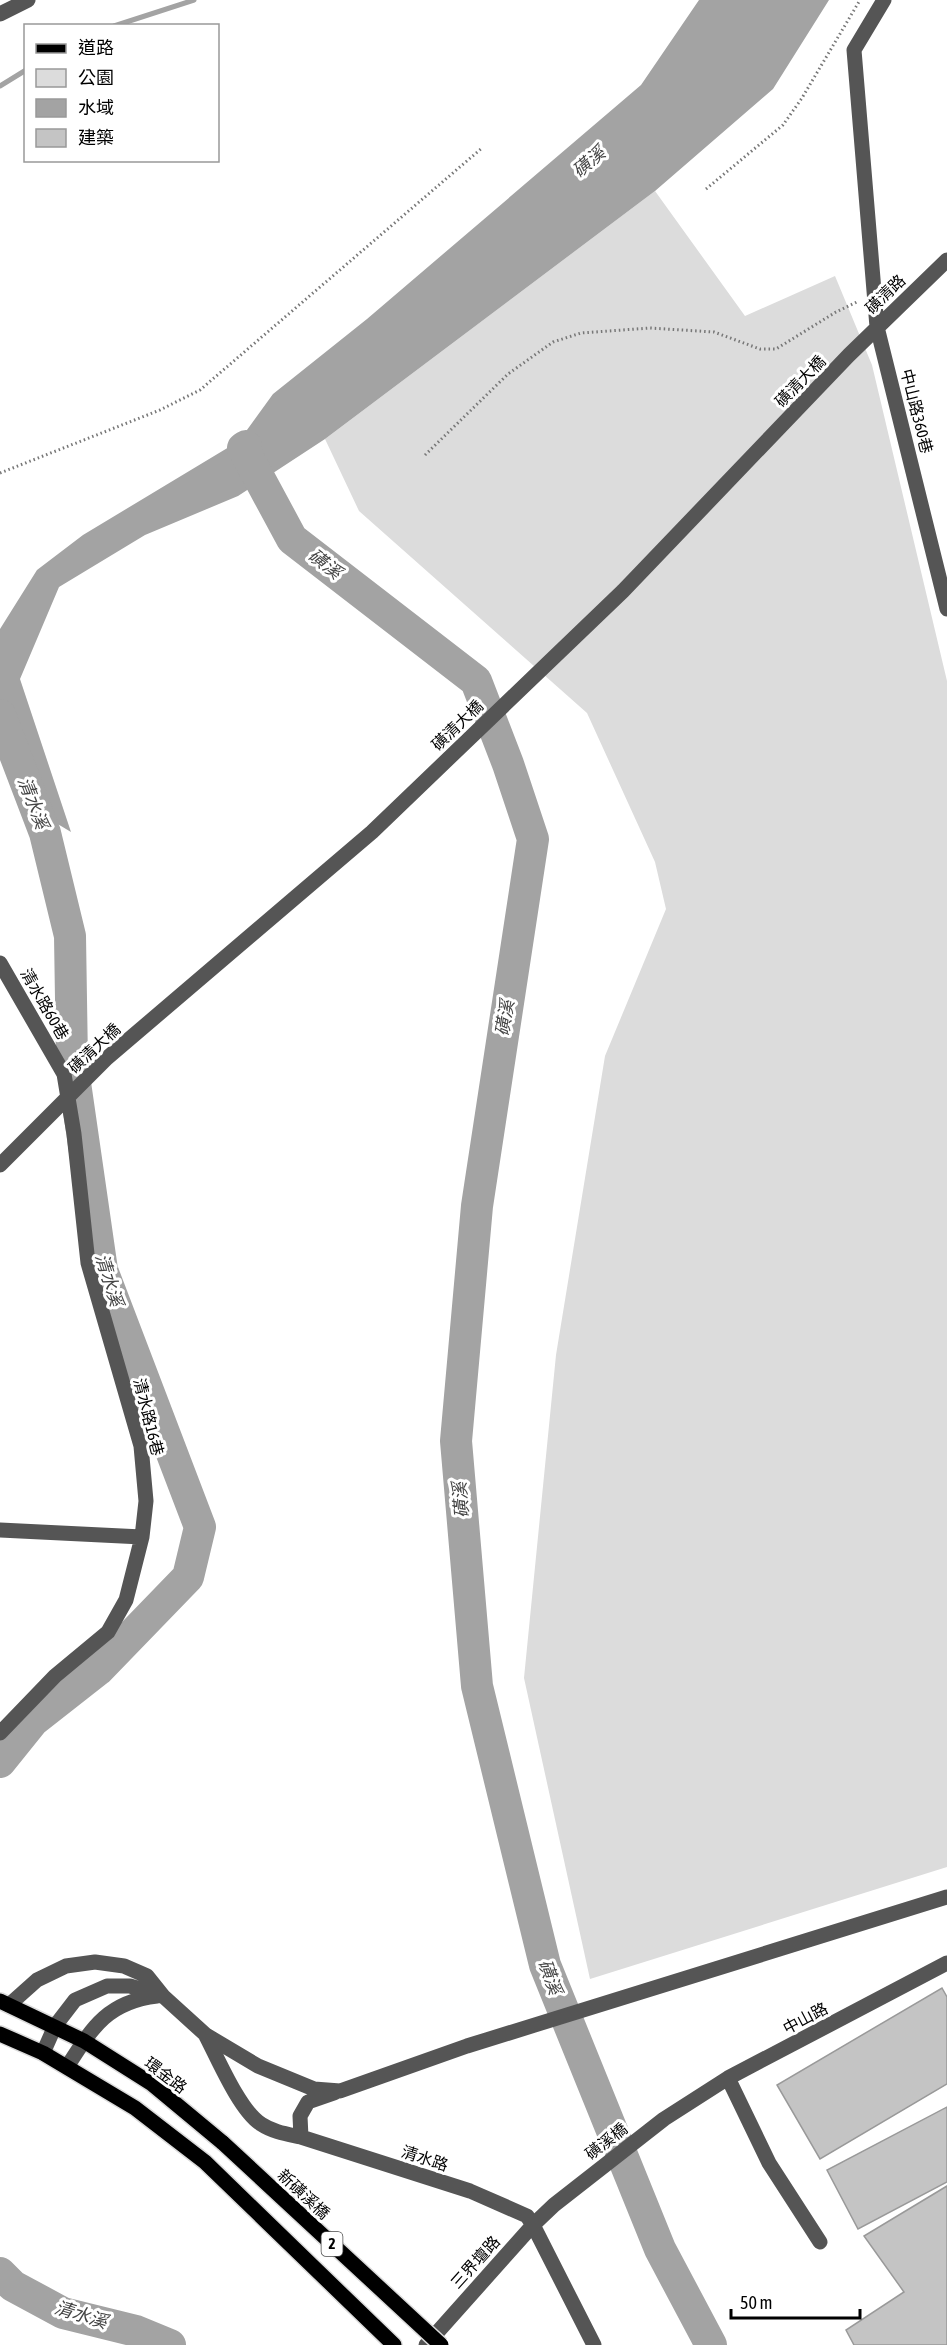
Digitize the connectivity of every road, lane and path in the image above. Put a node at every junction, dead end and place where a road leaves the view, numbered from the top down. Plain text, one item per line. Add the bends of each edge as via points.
1 (28, 0) edge
2 (860, 0) edge
3 (884, 0) edge
4 (0, 14) edge
5 (482, 148) dead end
6 (706, 189) dead end
7 (947, 260) edge
8 (874, 294) junction
9 (877, 327) junction
10 (849, 356) joint
11 (425, 455) dead end
12 (0, 473) edge
13 (947, 609) edge
14 (0, 963) edge
15 (69, 1098) junction
16 (0, 1164) edge
17 (0, 1530) edge
18 (142, 1537) junction
19 (0, 1733) edge
20 (947, 1898) edge
21 (947, 1963) edge
22 (163, 1996) junction
23 (4, 2003) edge
24 (55, 2026) junction
25 (0, 2034) edge
26 (206, 2035) junction
27 (84, 2040) junction
28 (43, 2053) junction
29 (67, 2067) junction
30 (728, 2078) junction
31 (340, 2091) junction
32 (682, 2107) joint
33 (301, 2137) junction
34 (223, 2143) joint
35 (554, 2205) joint
36 (533, 2224) junction
37 (819, 2242) dead end
38 (394, 2345) edge
39 (426, 2345) edge
40 (441, 2345) edge
41 (594, 2345) edge

1 - 4 street
2 - 6 path via 783,125
3 - 8 street, 中山路360巷 via 855,50
5 - 12 path via 200,390 160,410
7 - 9 street, 磺清路
8 - 9 street, 中山路360巷
8 - 11 path via 776,349 760,350 714,332 650,328 581,333 553,342 508,374
9 - 10 street, 磺清路
9 - 13 street, 中山路360巷
10 - 15 street, 磺清大橋 via 623,591 390,815 107,1058
14 - 15 street, 清水路60巷 via 63,1074
15 - 16 street
15 - 18 street, 清水路16巷 via 88,1263 141,1446 146,1502
17 - 18 street
18 - 19 street, 清水路16巷 via 126,1600 108,1632 55,1676
20 - 31 street, 清水路 via 467,2046
21 - 30 street, 中山路
22 - 23 street, 清水路 via 147,1976 124,1966 95,1962 66,1966 50,1973
22 - 24 street via 130,1986 107,1986 75,2000
22 - 26 street, 清水路
22 - 27 street via 137,1999 112,2010
23 - 24 main road, 清水路 / 2
24 - 27 main road, 清水路 / 2
24 - 28 street
25 - 28 main road, 2
26 - 31 street, 清水路 via 298,2084
26 - 33 street, 清水路 via 235,2093 257,2122 271,2130
27 - 29 street
27 - 34 main road, 環金路 / 2 via 152,2084
28 - 29 main road, 2
29 - 38 main road, 2 via 135,2108 205,2162
30 - 32 street, 中山路
30 - 37 street via 769,2163
31 - 33 street, 清水路 via 308,2102 300,2116
32 - 35 street, 磺溪橋
33 - 36 street, 清水路 via 470,2191 527,2216
34 - 40 main road, 新磺溪橋 / 2, bridge
35 - 36 street, 三界壇路
36 - 39 street, 三界壇路
36 - 41 street

